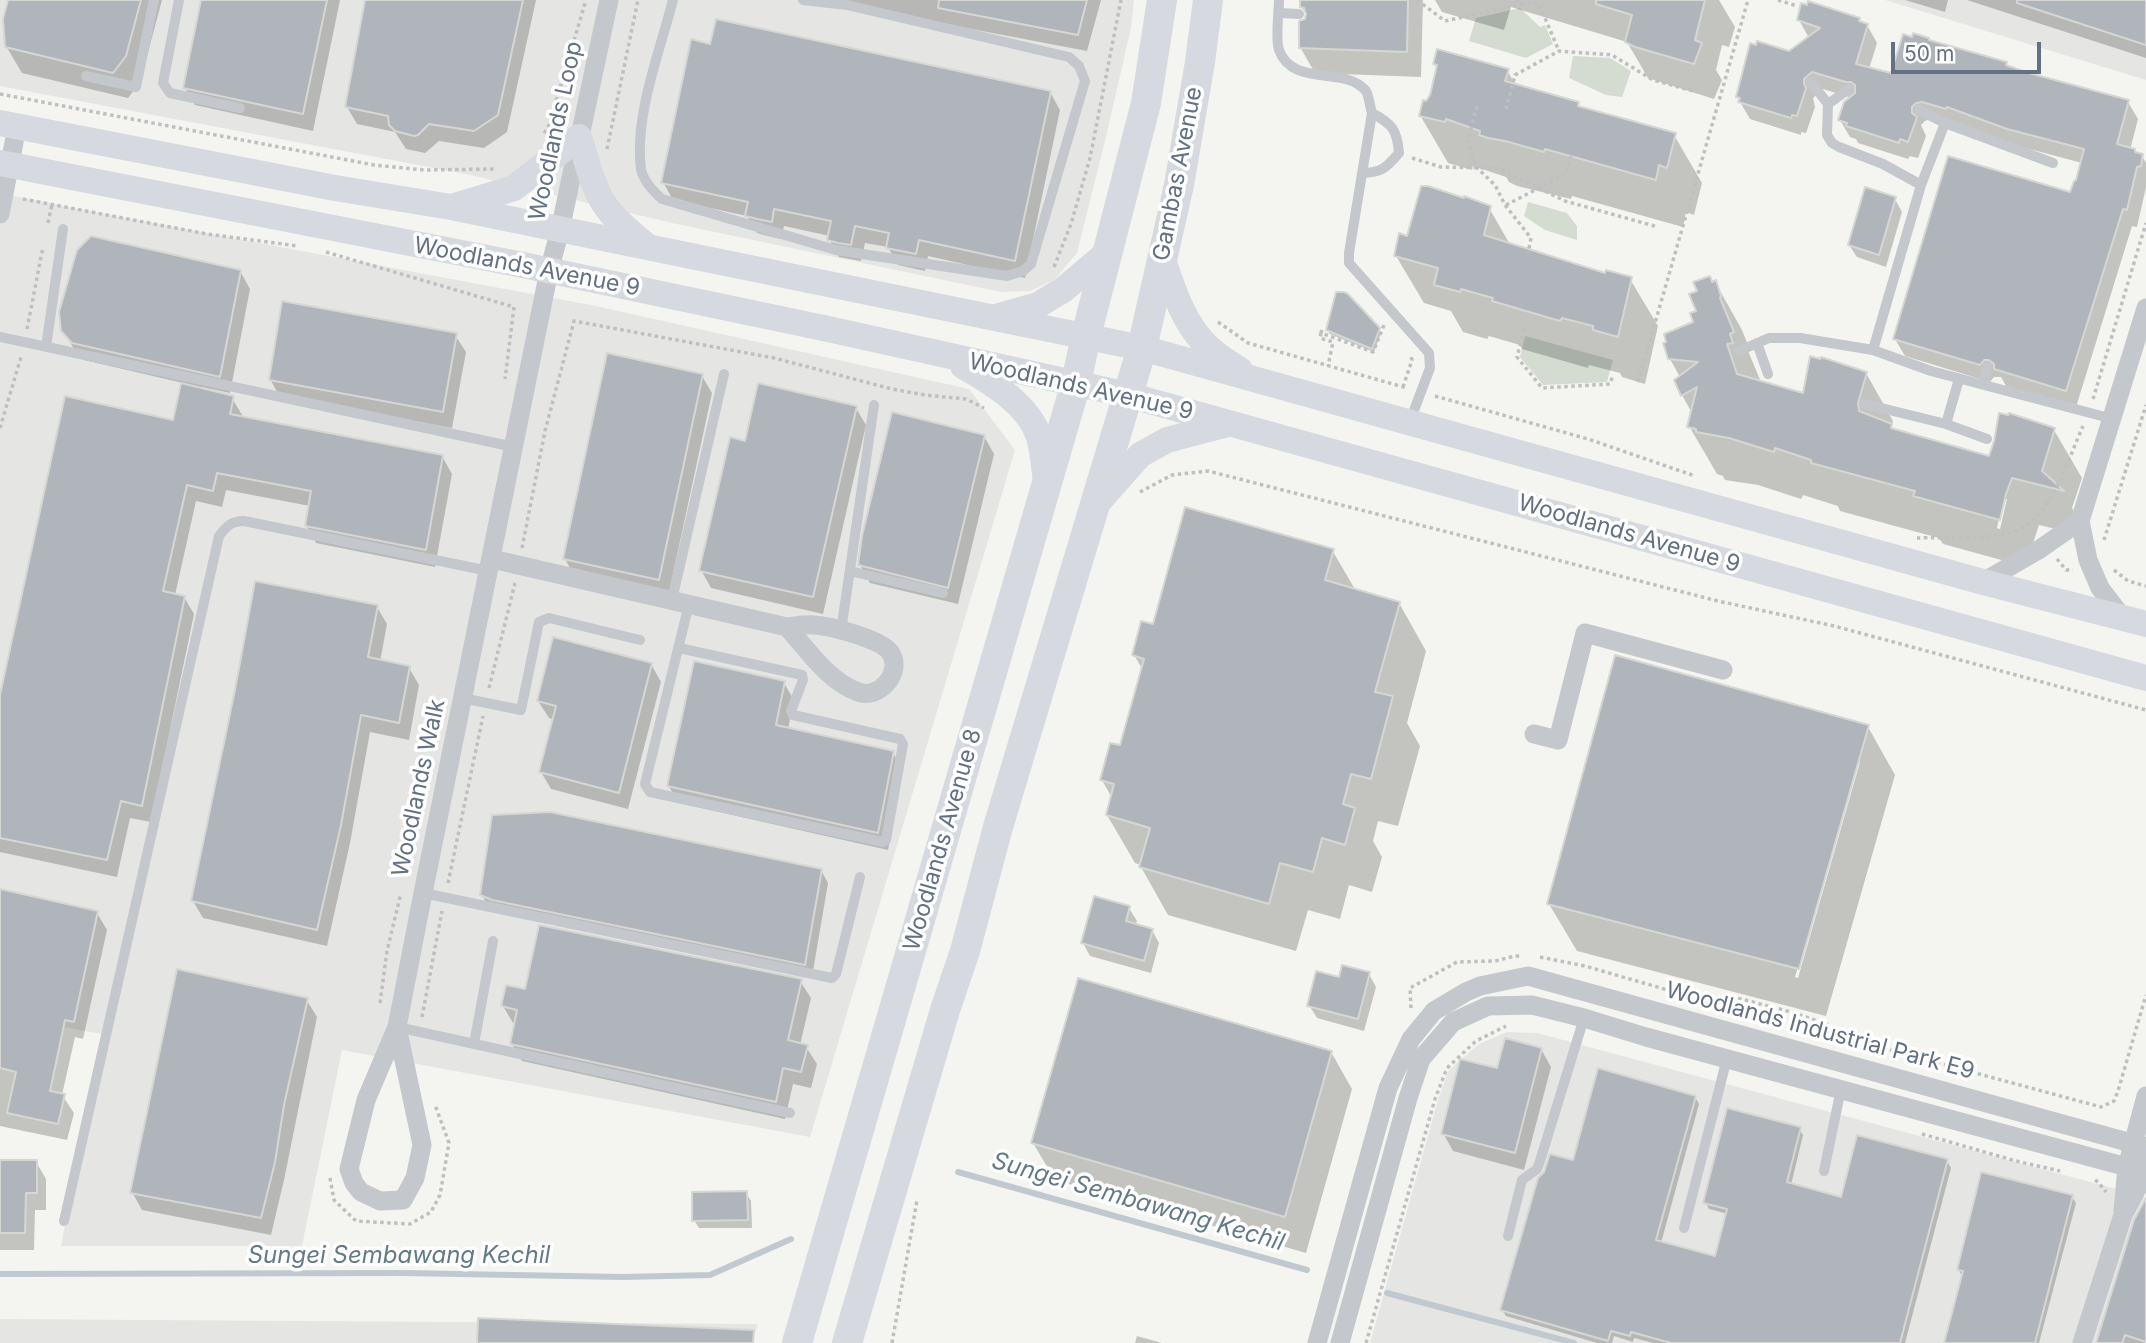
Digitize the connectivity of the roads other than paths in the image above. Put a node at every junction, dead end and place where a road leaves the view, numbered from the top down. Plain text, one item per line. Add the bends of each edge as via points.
1 (155, 0) edge
2 (179, 0) edge
3 (609, 0) edge
4 (673, 0) edge
5 (803, 0) edge
6 (1162, 0) edge
7 (1208, 0) edge
8 (1279, 0) edge
9 (1279, 13) junction
10 (1299, 14) dead end
11 (86, 76) dead end
12 (1811, 82) dead end
13 (1849, 89) dead end
14 (1828, 104) junction
15 (240, 108) dead end
16 (1919, 110) dead end
17 (1372, 113) junction
18 (1945, 123) junction
19 (9, 125) edge
20 (579, 137) junction
21 (2053, 163) dead end
22 (5, 165) edge
23 (1362, 173) junction
24 (1921, 185) junction
25 (2, 205) edge
26 (451, 208) junction
27 (62, 229) dead end
28 (560, 230) junction
29 (651, 249) junction
30 (1108, 252) junction
31 (1162, 257) junction
32 (549, 271) junction
33 (2146, 308) edge
34 (994, 317) junction
35 (1086, 336) junction
36 (0, 337) edge
37 (1757, 343) junction
38 (46, 347) junction
39 (1142, 348) junction
40 (1873, 350) junction
41 (1739, 351) dead end
42 (945, 355) junction
43 (1987, 367) dead end
44 (724, 374) dead end
45 (1768, 374) dead end
46 (1959, 379) junction
47 (1253, 380) junction
48 (1076, 383) junction
49 (1983, 384) junction
50 (1128, 395) junction
51 (1865, 404) dead end
52 (874, 405) dead end
53 (2113, 419) junction
54 (1230, 423) junction
55 (1410, 423) junction
56 (1946, 424) junction
57 (1987, 439) dead end
58 (514, 447) junction
59 (1046, 482) junction
60 (1095, 506) junction
61 (2080, 522) junction
62 (490, 565) junction
63 (850, 571) junction
64 (1983, 582) junction
65 (943, 593) dead end
66 (680, 602) junction
67 (2134, 621) edge
68 (787, 626) junction
69 (841, 631) junction
70 (640, 640) dead end
71 (679, 648) junction
72 (1723, 670) dead end
73 (2146, 678) edge
74 (462, 698) junction
75 (1534, 734) dead end
76 (860, 877) dead end
77 (422, 892) junction
78 (494, 942) dead end
79 (1584, 1017) junction
80 (397, 1027) junction
81 (474, 1044) junction
82 (1727, 1058) junction
83 (1841, 1089) junction
84 (2146, 1096) edge
85 (790, 1114) dead end
86 (2139, 1145) edge
87 (2141, 1168) edge
88 (1824, 1171) dead end
89 (64, 1221) dead end
90 (1684, 1227) dead end
91 (1508, 1236) dead end
92 (797, 1343) edge
93 (847, 1343) edge
94 (1317, 1343) edge
95 (1340, 1343) edge
96 (2082, 1343) edge

1 - 11 lane via 138,85
2 - 15 lane via 163,83 166,89
3 - 20 street, Woodlands Loop
4 - 5 lane via 642,118 641,171 663,199 836,250 1007,276 1023,271 1031,264 1085,81 1079,66 1069,57 847,5
6 - 30 main road, Gambas Avenue via 1146,103
7 - 31 main road, Gambas Avenue via 1179,185
8 - 9 lane
9 - 10 lane
9 - 17 lane via 1278,48 1286,63 1297,70 1353,82 1367,92
12 - 14 lane
13 - 14 lane
14 - 24 lane via 1827,135 1832,142
16 - 18 lane
17 - 23 lane
17 - 23 lane via 1388,122 1397,135 1399,153 1387,167
18 - 21 lane
18 - 24 lane
19 - 22 street
19 - 26 main road, Woodlands Avenue 9
20 - 26 main road via 513,188
20 - 28 street, Woodlands Loop
20 - 29 main road via 606,206
22 - 25 street
22 - 32 main road, Woodlands Avenue 9
23 - 55 lane via 1349,263 1429,354 1430,369
24 - 40 lane
26 - 28 main road, Woodlands Avenue 9
27 - 38 lane
28 - 29 main road, Woodlands Avenue 9
28 - 32 street, Woodlands Loop
29 - 34 main road, Woodlands Avenue 9
30 - 34 main road via 1038,305
30 - 35 main road, Gambas Avenue
31 - 39 main road, Gambas Avenue
31 - 47 main road via 1177,301 1193,328 1208,347
32 - 42 main road, Woodlands Avenue 9
32 - 58 street, Woodlands Walk
33 - 53 street
34 - 35 main road, Woodlands Avenue 9
35 - 39 main road, Woodlands Avenue 9
35 - 48 main road, Woodlands Avenue 8
36 - 38 lane
37 - 40 lane via 1769,338 1800,338
37 - 41 lane
37 - 45 lane
38 - 58 lane
39 - 47 main road, Woodlands Avenue 9
39 - 50 main road
40 - 46 lane
42 - 48 main road, Woodlands Avenue 9
42 - 59 main road via 1001,389 1022,409 1038,435
43 - 49 lane
44 - 66 lane
46 - 49 lane
46 - 56 lane
47 - 55 main road, Woodlands Avenue 9
48 - 50 main road, Woodlands Avenue 9
48 - 59 main road, Woodlands Avenue 8
49 - 53 lane
50 - 54 main road, Woodlands Avenue 9
50 - 60 main road
51 - 56 lane
52 - 63 lane
53 - 61 street
54 - 60 main road via 1167,440 1140,455
54 - 73 main road, Woodlands Avenue 9
55 - 64 main road, Woodlands Avenue 9
56 - 57 lane
58 - 62 street, Woodlands Walk
59 - 92 main road, Woodlands Avenue 8
60 - 93 main road
61 - 64 street
61 - 67 street via 2100,588
62 - 66 street via 519,566
62 - 74 street, Woodlands Walk
62 - 89 lane via 244,521 234,521 219,536
63 - 65 lane
63 - 69 lane
64 - 67 main road, Woodlands Avenue 9
66 - 68 street
66 - 71 lane
68 - 69 street
68 - 69 street via 827,672 861,694 874,693 887,684 893,672 890,652 874,640
70 - 74 lane via 544,619 539,622 522,710
71 - 71 lane via 645,784 650,792 886,840 903,744 900,739 793,715 802,675
72 - 75 street via 1586,633 1558,740
74 - 77 street, Woodlands Walk
76 - 77 lane via 836,974 831,978
77 - 80 street, Woodlands Walk
78 - 81 lane
79 - 82 street
79 - 91 lane via 1540,1161 1522,1180
79 - 95 street via 1532,1005 1488,1006 1453,1022 1421,1059
80 - 80 street, Woodlands Walk via 422,1145 415,1178 403,1200 380,1201 361,1192 349,1169 366,1100
80 - 81 lane
81 - 85 lane
82 - 83 street
82 - 90 lane
83 - 87 street
83 - 88 lane
84 - 86 street
86 - 87 street
86 - 94 street, Woodlands Industrial Park E9 via 1528,976 1480,986 1434,1011 1411,1039 1388,1088
87 - 96 street

